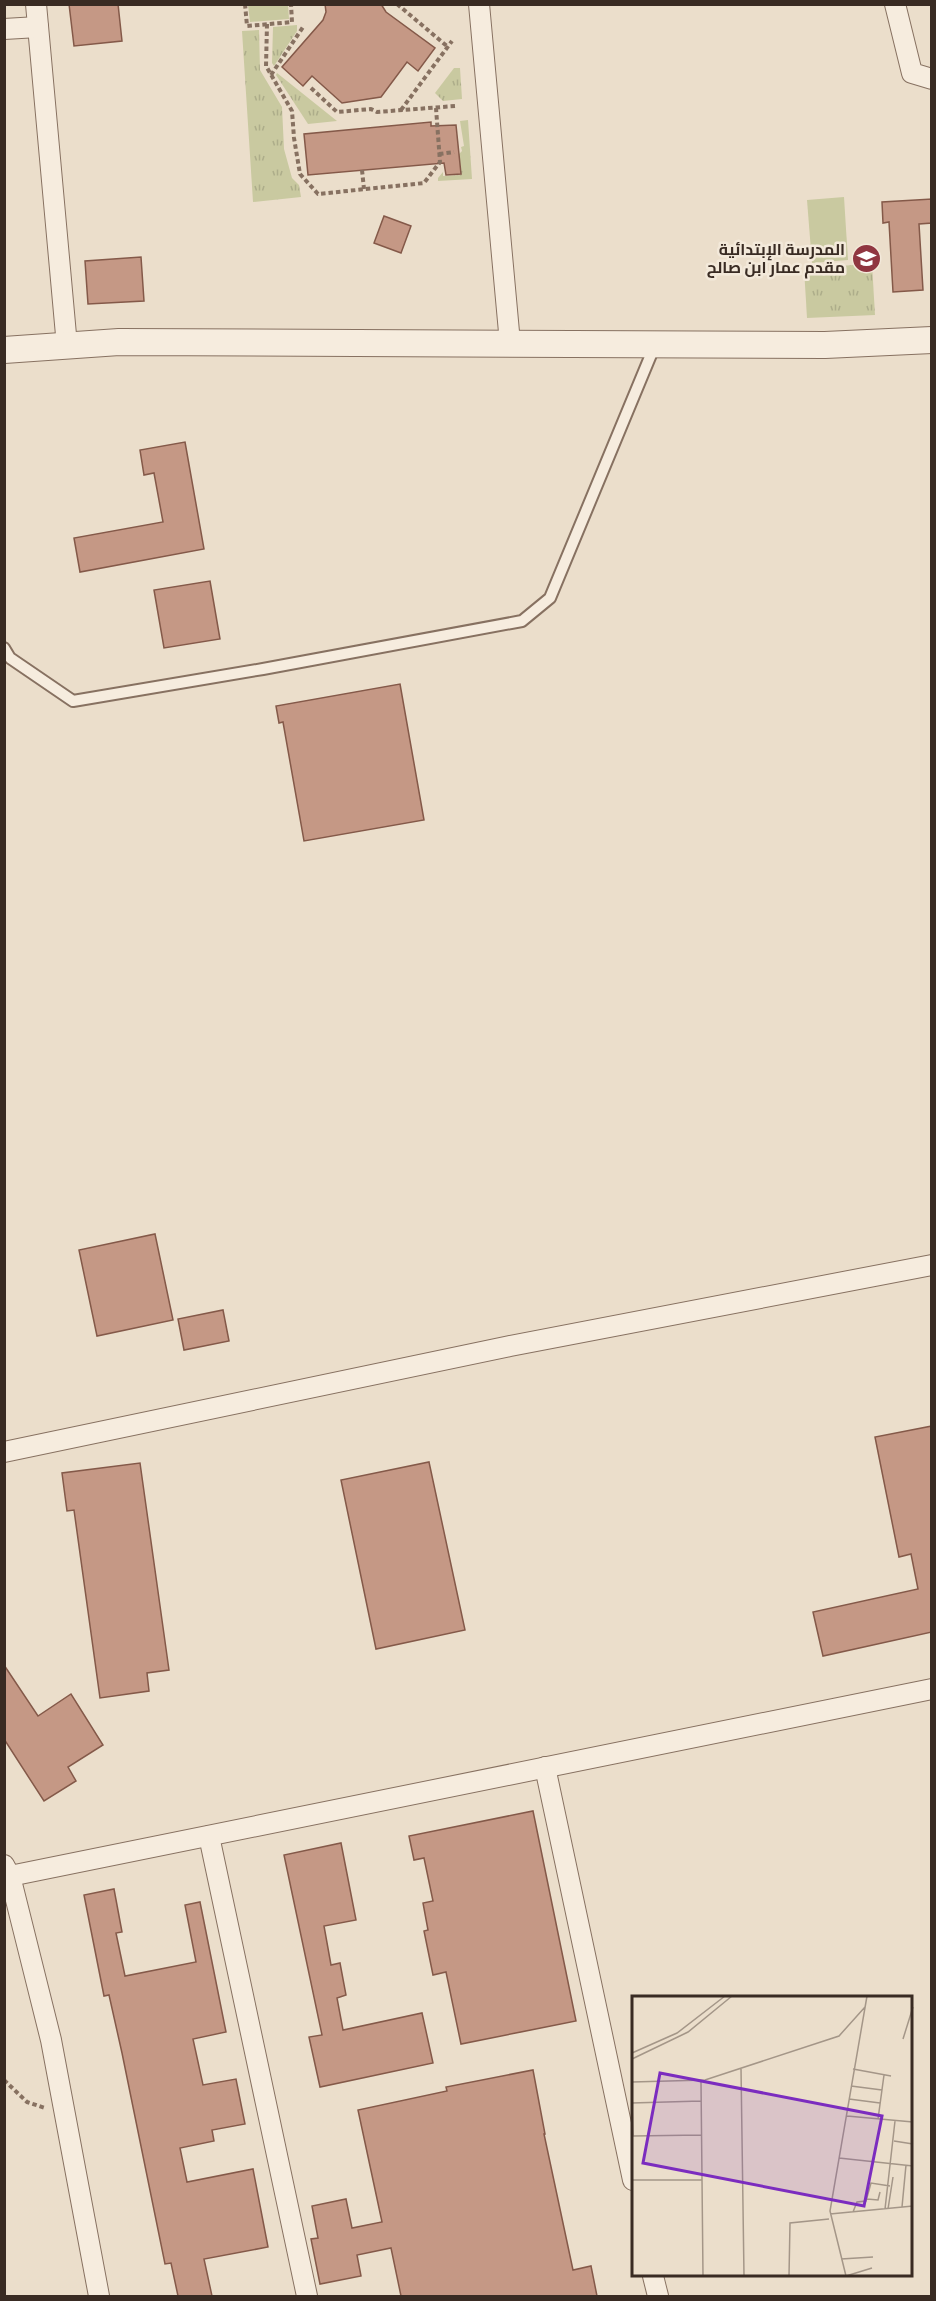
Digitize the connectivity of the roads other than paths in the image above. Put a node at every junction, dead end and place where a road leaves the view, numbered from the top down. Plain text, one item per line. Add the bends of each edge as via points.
1 (36, 4) edge
2 (479, 4) edge
3 (895, 4) edge
4 (38, 27) junction
5 (4, 29) edge
6 (932, 79) edge
7 (932, 340) edge
8 (510, 343) junction
9 (655, 344) junction
10 (67, 346) junction
11 (4, 350) edge
12 (4, 648) edge
13 (932, 1265) edge
14 (4, 1452) edge
15 (932, 1689) edge
16 (545, 1767) junction
17 (209, 1836) junction
18 (7, 1870) edge
19 (632, 2175) edge
20 (653, 2277) edge
21 (99, 2296) edge
22 (307, 2296) edge
23 (658, 2296) edge

1 - 4 street
2 - 8 street
3 - 6 street via 912,73
4 - 5 street
4 - 10 street
7 - 9 street via 825,345
8 - 9 street
8 - 10 street via 119,342
9 - 12 lane via 550,598 522,621 73,701 10,658
10 - 11 street
13 - 14 street via 510,1346
15 - 16 street
16 - 17 street
16 - 19 street
17 - 18 street
17 - 22 street
18 - 21 street via 51,2040
20 - 23 street

